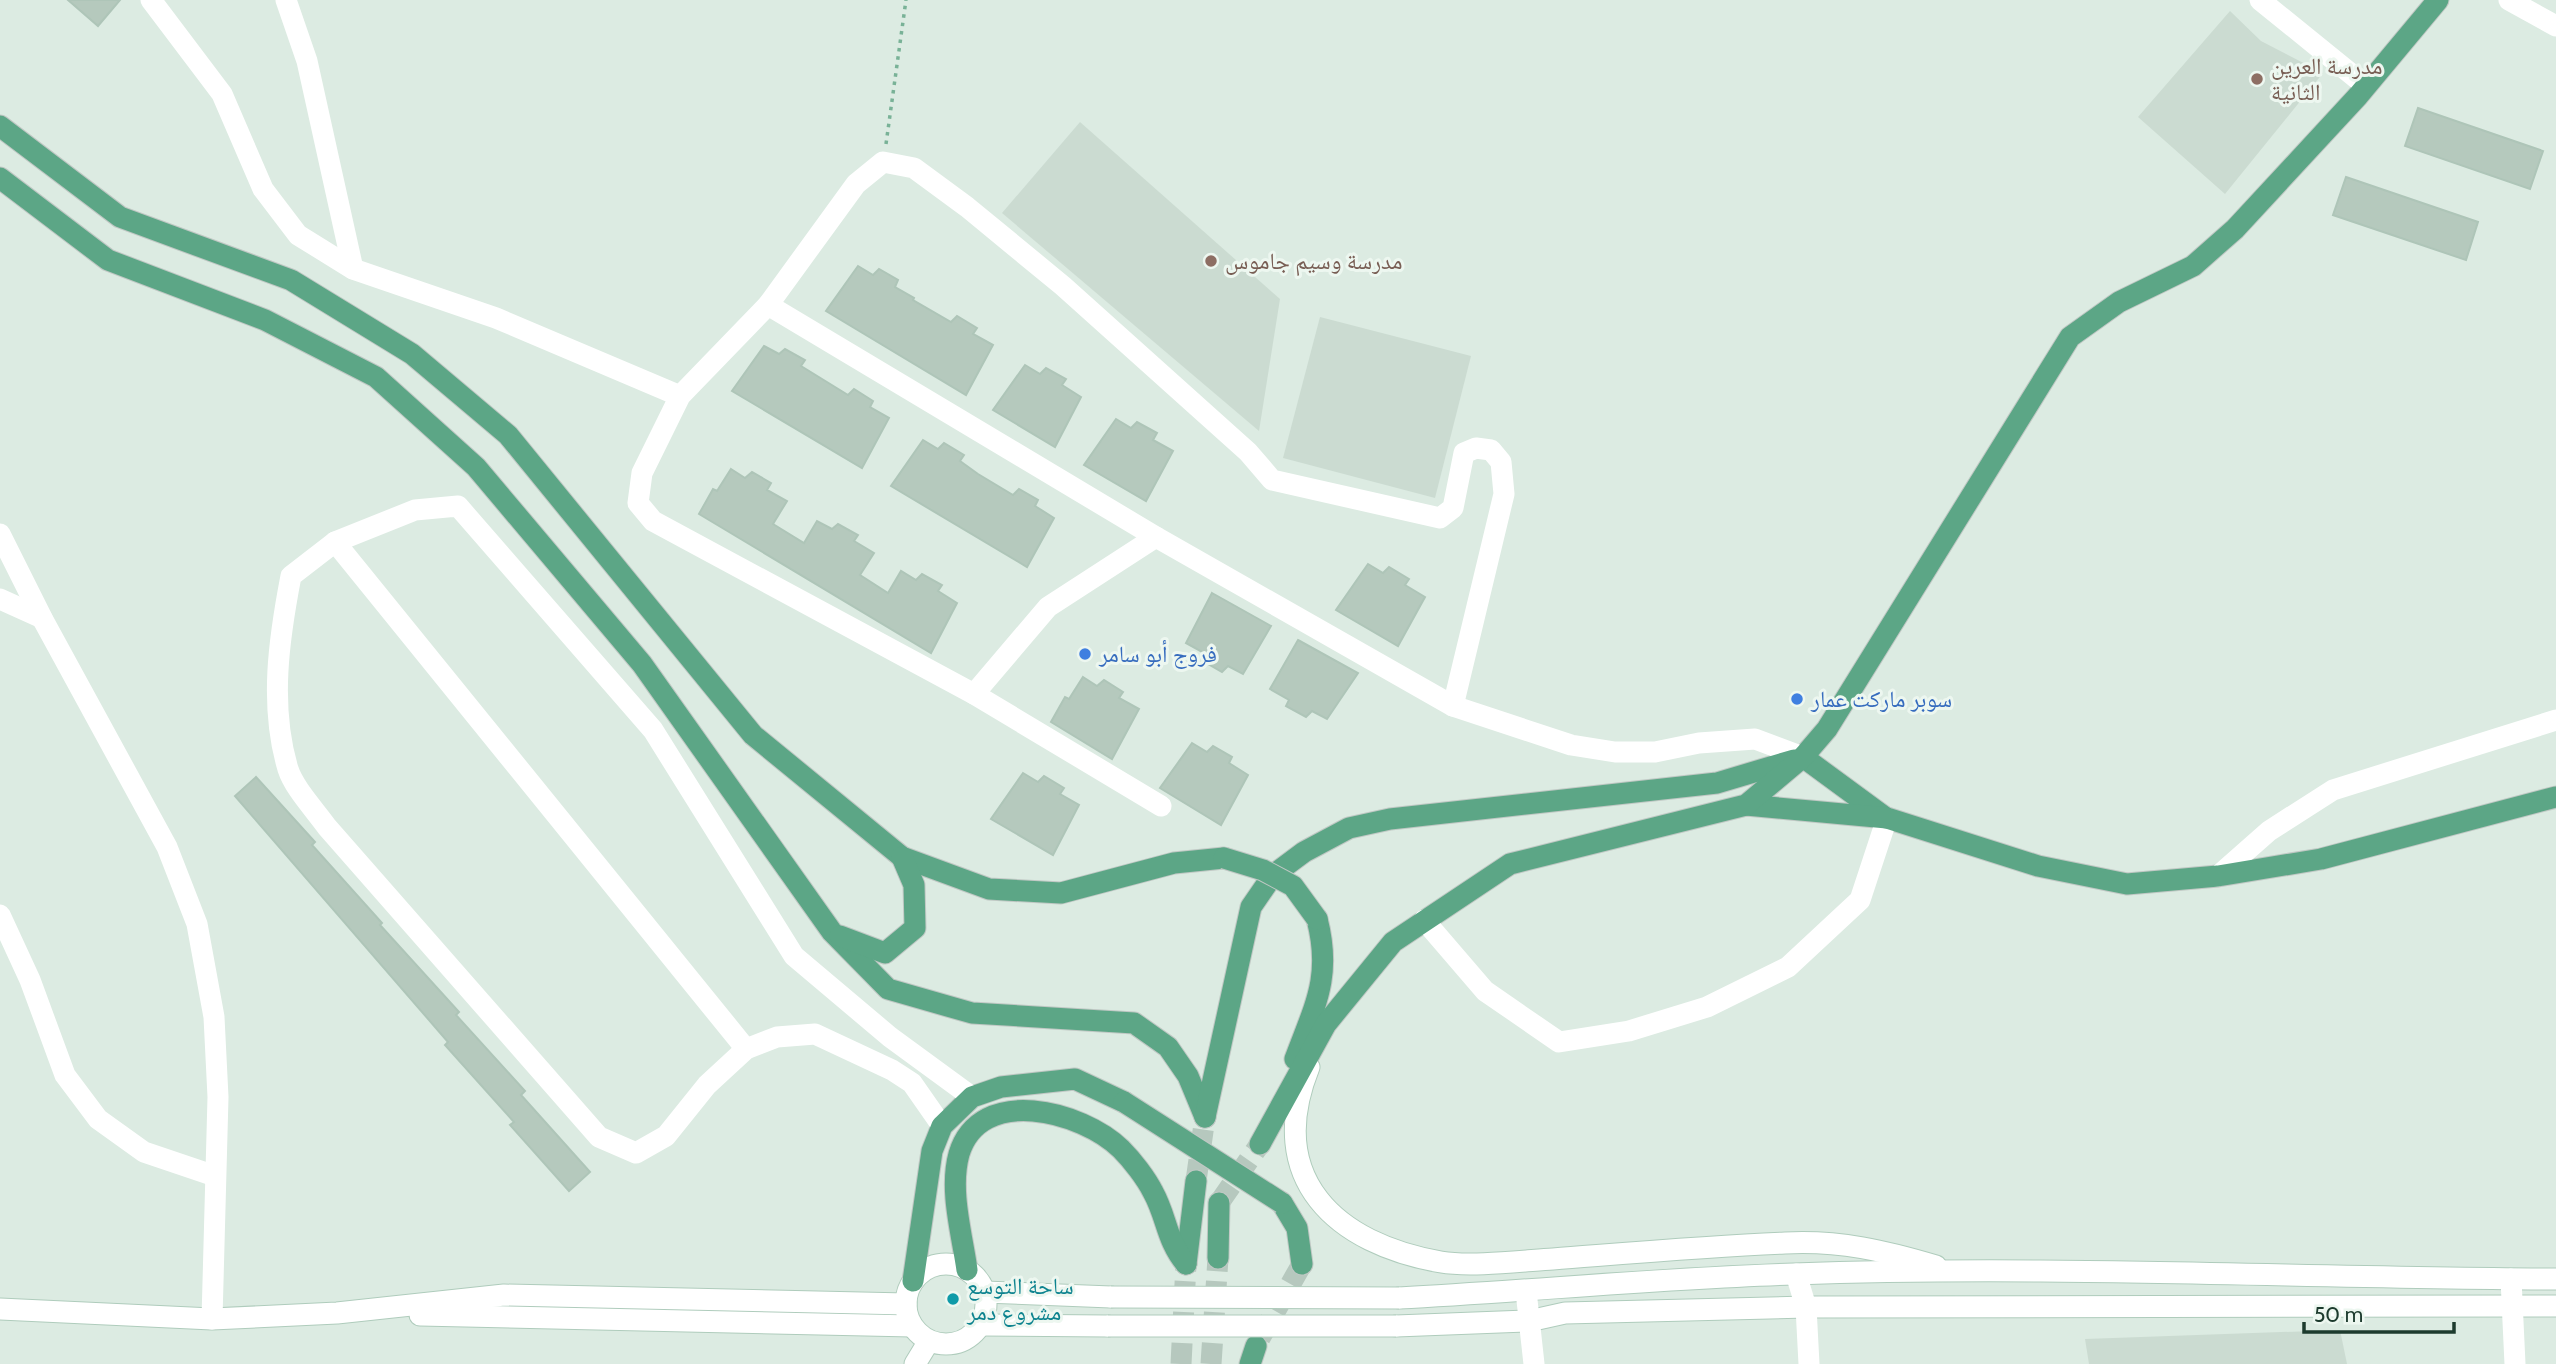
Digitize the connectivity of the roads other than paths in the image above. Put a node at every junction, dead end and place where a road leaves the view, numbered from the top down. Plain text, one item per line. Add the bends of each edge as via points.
1 (151, 0) edge
2 (286, 0) edge
3 (2260, 0) edge
4 (2438, 0) edge
5 (2509, 0) edge
6 (2556, 26) edge
7 (2366, 86) junction
8 (0, 126) edge
9 (0, 178) edge
10 (354, 269) junction
11 (768, 305) junction
12 (680, 396) junction
13 (0, 534) edge
14 (1156, 537) junction
15 (335, 542) junction
16 (0, 599) edge
17 (42, 618) junction
18 (974, 694) junction
19 (1453, 706) junction
20 (2556, 720) edge
21 (1803, 757) junction
22 (2556, 797) edge
23 (1745, 805) junction
24 (1161, 806) dead end
25 (1886, 818) junction
26 (902, 858) junction
27 (2218, 876) junction
28 (0, 915) edge
29 (1424, 920) junction
30 (832, 932) junction
31 (1326, 1024) junction
32 (746, 1049) junction
33 (972, 1097) junction
34 (942, 1126) junction
35 (215, 1176) junction
36 (1196, 1181) tunnel mouth
37 (1219, 1203) tunnel mouth
38 (1218, 1258) tunnel mouth
39 (1302, 1265) tunnel mouth
40 (967, 1270) junction
41 (1955, 1272) junction
42 (1796, 1274) junction
43 (2511, 1279) junction
44 (2556, 1279) edge
45 (913, 1281) junction
46 (1526, 1291) junction
47 (984, 1292) junction
48 (906, 1304) junction
49 (2513, 1306) junction
50 (2556, 1306) edge
51 (1806, 1307) junction
52 (0, 1309) edge
53 (337, 1313) junction
54 (212, 1319) junction
55 (1530, 1321) junction
56 (981, 1325) junction
57 (912, 1326) junction
58 (929, 1341) junction
59 (915, 1364) edge
60 (1534, 1364) edge
61 (1809, 1364) edge
62 (2515, 1364) edge

1 - 10 street via 222,94 262,189 298,235
2 - 10 street via 307,61
3 - 7 street
4 - 7 main road
5 - 6 street
7 - 21 main road via 2235,229 2193,266 2119,302 2070,337 1839,711
8 - 26 main road via 120,217 291,280 412,354 508,435 753,735
9 - 30 main road via 108,260 265,320 376,377 475,467 642,664
10 - 12 street via 496,318
11 - 12 street
11 - 14 street
11 - 19 street via 856,184 883,162 914,168 1084,304 1248,452 1272,480 1440,518 1453,508 1464,453 1476,448 1491,450 1501,463 1504,494
12 - 18 street via 642,473 638,503 653,521
13 - 17 street
14 - 18 street via 1048,607
14 - 19 street
15 - 32 street
15 - 32 street via 291,576 278,644 279,712 288,771 327,827 599,1137 636,1153 666,1136 708,1085
15 - 33 street via 415,510 458,506 653,730 794,956 890,1037
16 - 17 street
17 - 35 street via 167,847 197,924 214,1017
18 - 24 street
19 - 21 street via 1571,745 1604,750 1655,752 1755,739
20 - 27 street via 2333,790 2269,831
21 - 23 main road
21 - 25 main road
21 - 30 main road via 1717,783 1390,819 1349,828 1304,852 1273,875 1251,907 1205,1117 1188,1076 1168,1048 1135,1023 972,1013 888,989
22 - 27 main road via 2322,859
23 - 25 main road
23 - 29 main road via 1510,864
25 - 27 main road via 2038,866 2127,884
25 - 29 street via 1860,900 1788,967 1707,1007 1629,1031 1559,1042 1486,990
26 - 30 main road via 914,885 915,928 884,953
26 - 31 main road, bridge via 989,889 1060,893 1174,863 1224,858 1263,870 1293,886 1317,919 1325,949 1323,983 1265,1135
28 - 35 street via 65,1075 98,1118 144,1152
29 - 31 main road via 1393,942
31 - 41 street via 1301,1087 1296,1139 1308,1187 1335,1220 1376,1243 1443,1263 1788,1242 1877,1248
32 - 34 street via 777,1037 815,1034 912,1083
33 - 34 main road
33 - 39 main road, bridge via 1001,1087 1075,1079 1124,1102 1282,1203 1297,1228
34 - 45 main road via 932,1151
35 - 54 street
36 - 40 main road via 1186,1264 1172,1248 1153,1192 1121,1149 1086,1124 1034,1111 1004,1111 976,1124 959,1153 956,1193
37 - 38 main road
40 - 45 street via 932,1266
40 - 47 street
41 - 42 street
41 - 43 street
42 - 46 street
42 - 51 street
43 - 44 street
43 - 49 street
45 - 48 street
46 - 47 street, bridge via 1399,1298
46 - 55 street
47 - 56 street
48 - 53 street via 504,1294
48 - 57 street
49 - 50 street
49 - 51 street
49 - 62 street
51 - 55 street via 1565,1313
51 - 61 street
52 - 54 street
53 - 54 street
53 - 57 street
55 - 56 street, bridge via 1396,1326
55 - 60 street
56 - 58 street via 964,1341
57 - 58 street
58 - 59 street

